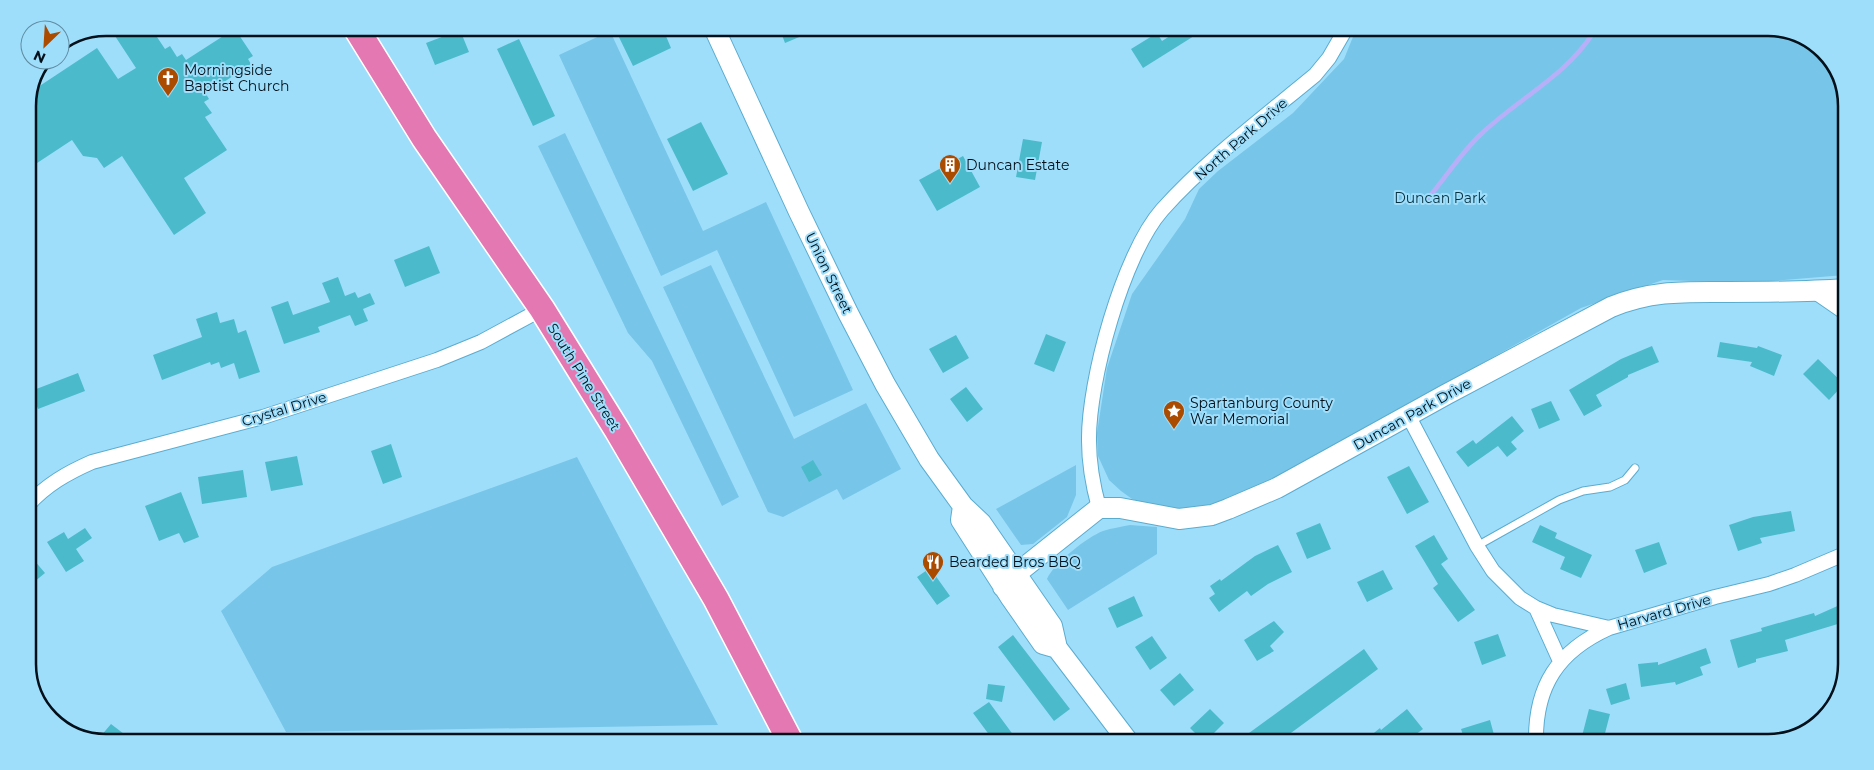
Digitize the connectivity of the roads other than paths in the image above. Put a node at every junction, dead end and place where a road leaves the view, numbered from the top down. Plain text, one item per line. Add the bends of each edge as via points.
1 (361, 36) edge
2 (718, 36) edge
3 (1342, 36) edge
4 (1838, 290) edge
5 (1815, 292) junction
6 (1838, 308) edge
7 (542, 309) junction
8 (1408, 415) junction
9 (1635, 468) dead end
10 (36, 498) edge
11 (1099, 508) junction
12 (1477, 546) junction
13 (1838, 557) edge
14 (1010, 580) junction
15 (1536, 608) junction
16 (1608, 628) junction
17 (1560, 661) junction
18 (786, 734) edge
19 (1122, 734) edge
20 (1536, 734) edge

1 - 7 highway, South Pine Street via 424,138
2 - 14 street, Union Street via 848,313 885,384 929,459 963,506 961,520
3 - 11 street, North Park Drive via 1315,75 1206,165 1162,210 1145,233 1107,331 1097,376 1088,440 1091,476
4 - 5 street, Duncan Park Drive
5 - 6 street
5 - 8 street, Duncan Park Drive via 1662,293 1630,300 1611,307
7 - 10 street, Crystal Drive via 481,342 437,360 263,417 92,462 52,483
7 - 18 highway, South Pine Street via 716,598
8 - 11 street, Duncan Park Drive via 1277,488 1228,510 1179,519 1120,508
8 - 12 street, Harvard Drive
9 - 12 lane via 1626,480 1559,500
11 - 14 street
12 - 15 street, Harvard Drive via 1506,585
13 - 16 street, Harvard Drive via 1769,584
14 - 19 street, Union Street via 1043,644 1057,648
15 - 16 street, Harvard Drive
15 - 17 street
16 - 17 street via 1584,641
17 - 20 street via 1543,691

